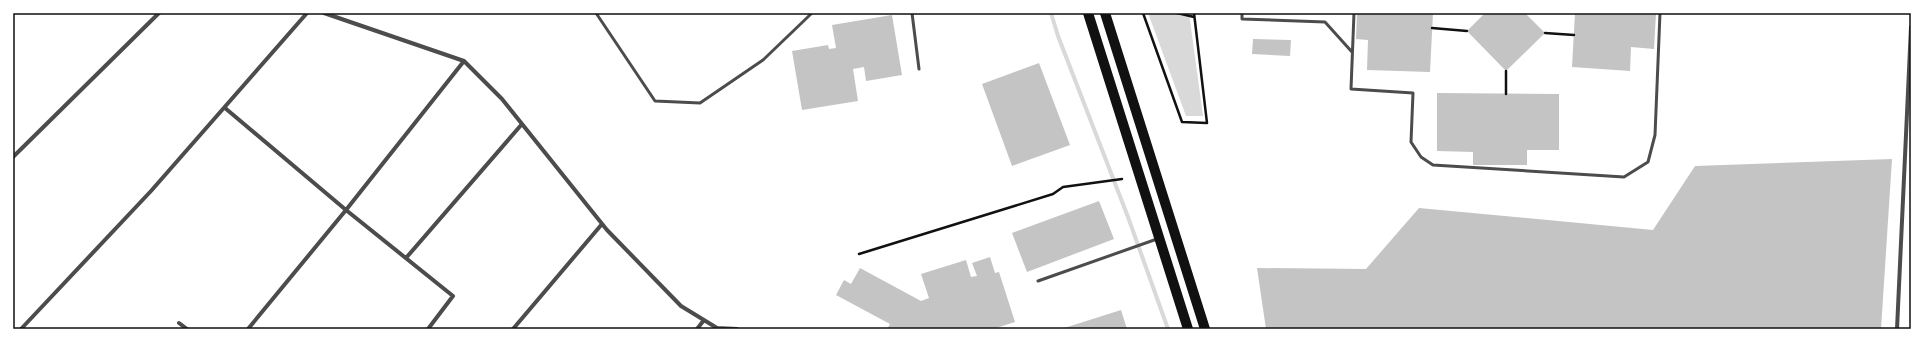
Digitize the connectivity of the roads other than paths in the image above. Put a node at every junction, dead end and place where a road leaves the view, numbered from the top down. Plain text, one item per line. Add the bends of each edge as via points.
1 (159, 13) edge
2 (307, 13) edge
3 (324, 13) edge
4 (596, 13) edge
5 (812, 13) edge
6 (912, 13) edge
7 (1088, 13) edge
8 (1105, 13) edge
9 (1242, 13) edge
10 (1354, 13) edge
11 (1660, 13) edge
12 (1911, 27) edge
13 (1352, 52) junction
14 (464, 61) junction
15 (919, 69) dead end
16 (224, 108) junction
17 (1909, 115) edge
18 (522, 124) junction
19 (13, 157) edge
20 (346, 210) junction
21 (602, 224) junction
22 (1158, 239) junction
23 (406, 258) junction
24 (1038, 281) dead end
25 (704, 320) junction
26 (179, 323) dead end
27 (21, 329) edge
28 (187, 329) edge
29 (248, 329) edge
30 (428, 329) edge
31 (513, 329) edge
32 (697, 329) edge
33 (737, 329) edge
34 (1188, 329) edge
35 (1205, 329) edge
36 (1897, 329) edge

1 - 19 street
2 - 16 street
3 - 14 street
4 - 5 lane via 655,101 700,103 763,60
6 - 15 lane
7 - 22 main road
8 - 35 main road
9 - 13 lane via 1242,19 1325,22
10 - 13 lane
11 - 13 lane via 1655,135 1648,162 1624,178 1433,165 1421,157 1411,142 1413,93 1351,89
12 - 17 street
14 - 18 street via 502,99
14 - 20 street
16 - 20 street
16 - 27 street via 151,191
17 - 36 street
18 - 21 street
18 - 23 street
20 - 23 street
20 - 29 street
21 - 25 street via 681,306
21 - 31 street
22 - 24 lane
22 - 34 main road
23 - 30 street via 453,296
25 - 32 street
25 - 33 street via 717,328
26 - 28 street

